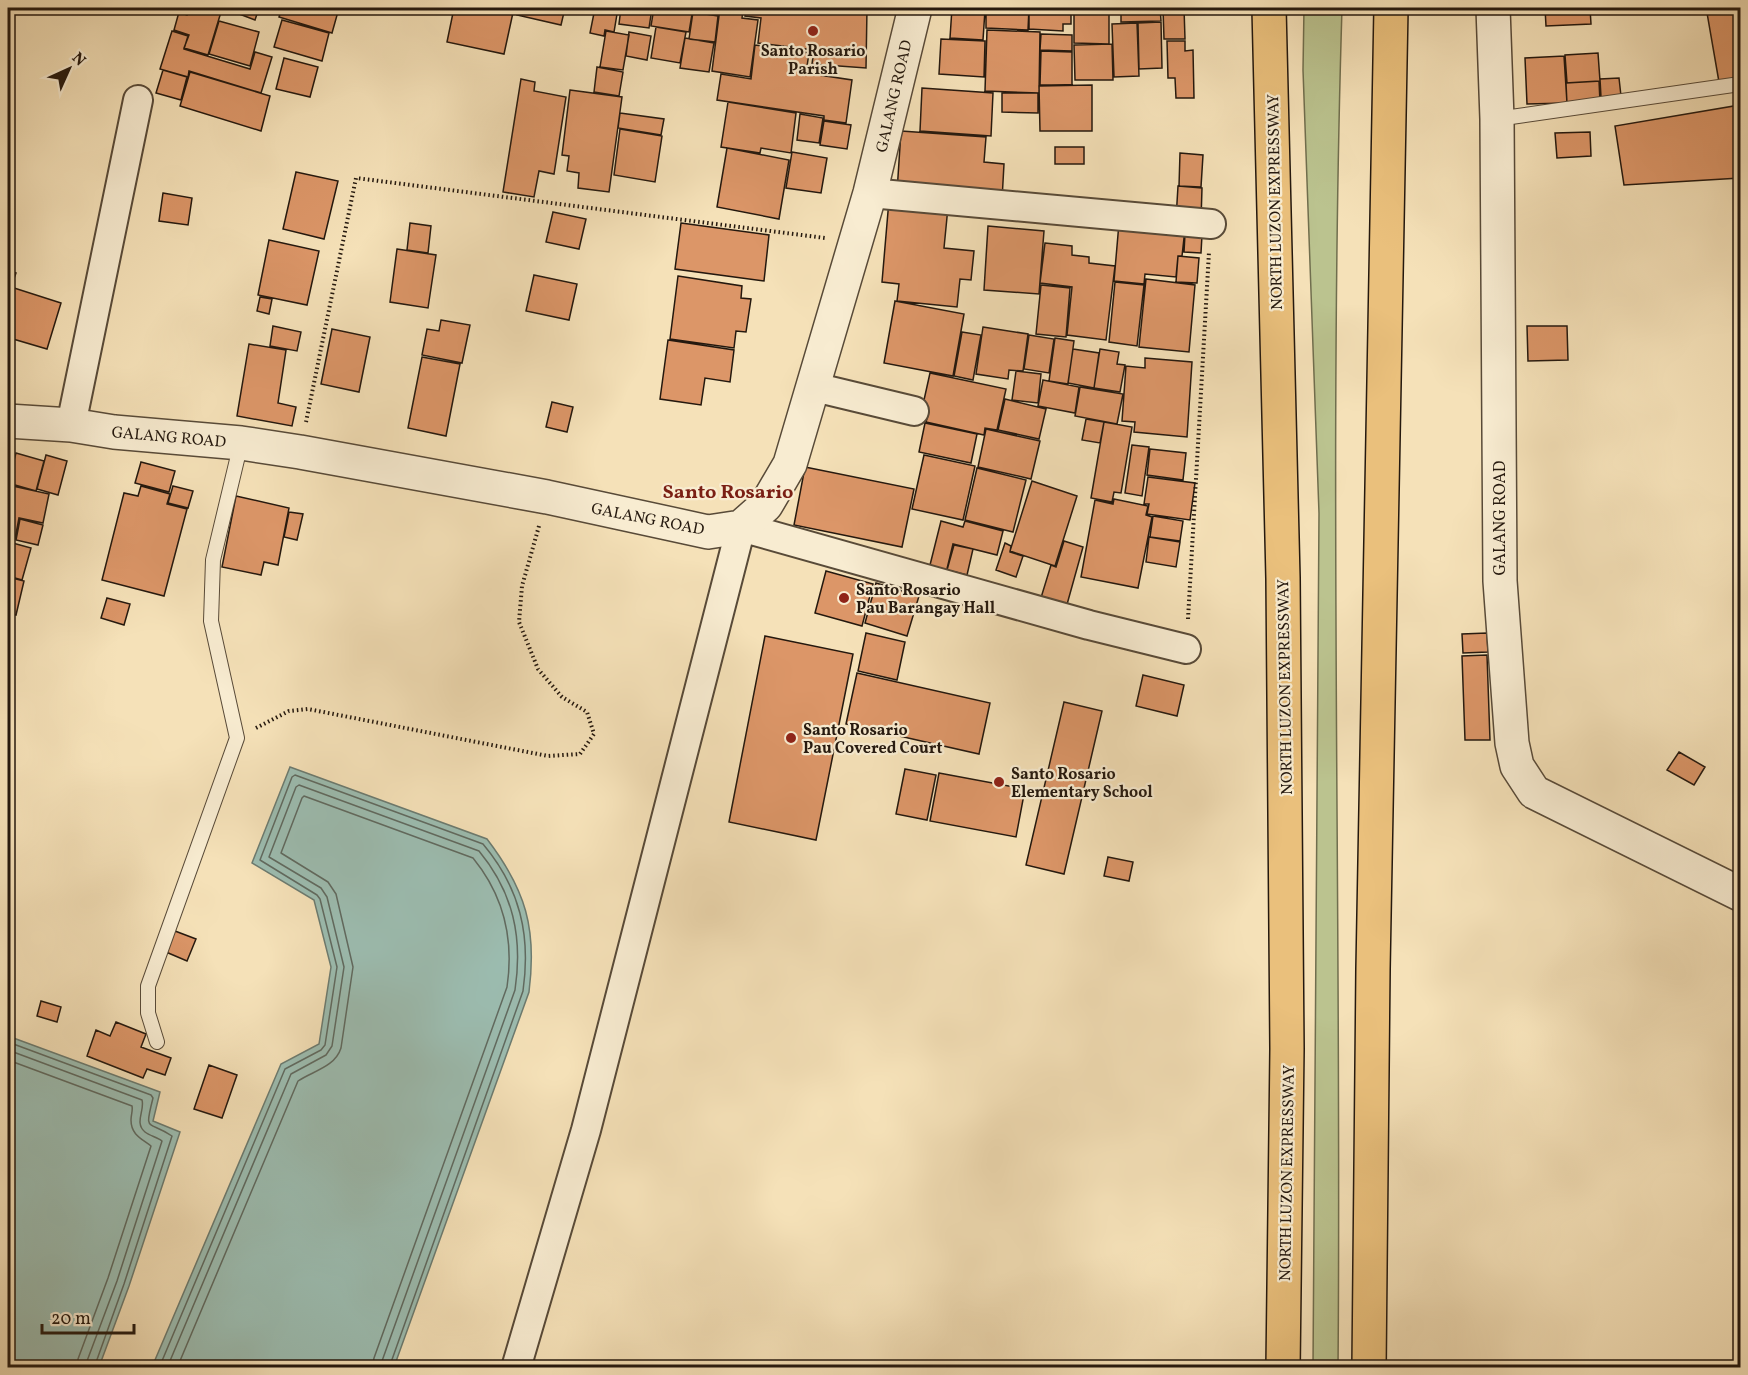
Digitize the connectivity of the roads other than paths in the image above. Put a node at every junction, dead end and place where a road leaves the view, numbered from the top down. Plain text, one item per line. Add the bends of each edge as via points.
1 (915, 8) edge
2 (1269, 8) edge
3 (1391, 8) edge
4 (1493, 8) edge
5 (1740, 84) edge
6 (138, 100) dead end
7 (1497, 119) junction
8 (870, 193) junction
9 (1211, 224) road end
10 (814, 387) junction
11 (914, 411) dead end
12 (8, 421) edge
13 (71, 425) junction
14 (241, 443) junction
15 (741, 527) junction
16 (1186, 650) road end
17 (1740, 894) edge
18 (157, 1041) dead end
19 (516, 1368) edge
20 (1283, 1368) edge
21 (1369, 1368) edge

1 - 8 street, GALANG ROAD
2 - 20 highway, NORTH LUZON EXPRESSWAY via 1283,590 1287,1048
3 - 21 highway
4 - 7 street, GALANG ROAD
5 - 7 lane
6 - 13 street
7 - 17 street, GALANG ROAD via 1500,581 1517,766 1534,792
8 - 9 street
8 - 10 street, GALANG ROAD
10 - 11 street
10 - 15 street, GALANG ROAD via 790,464 766,505
12 - 13 street, GALANG ROAD
13 - 14 street, GALANG ROAD
14 - 15 street, GALANG ROAD via 547,497 708,532
14 - 18 lane via 213,560 211,621 237,738 148,986 147,1013
15 - 16 street
15 - 19 street via 586,1130

